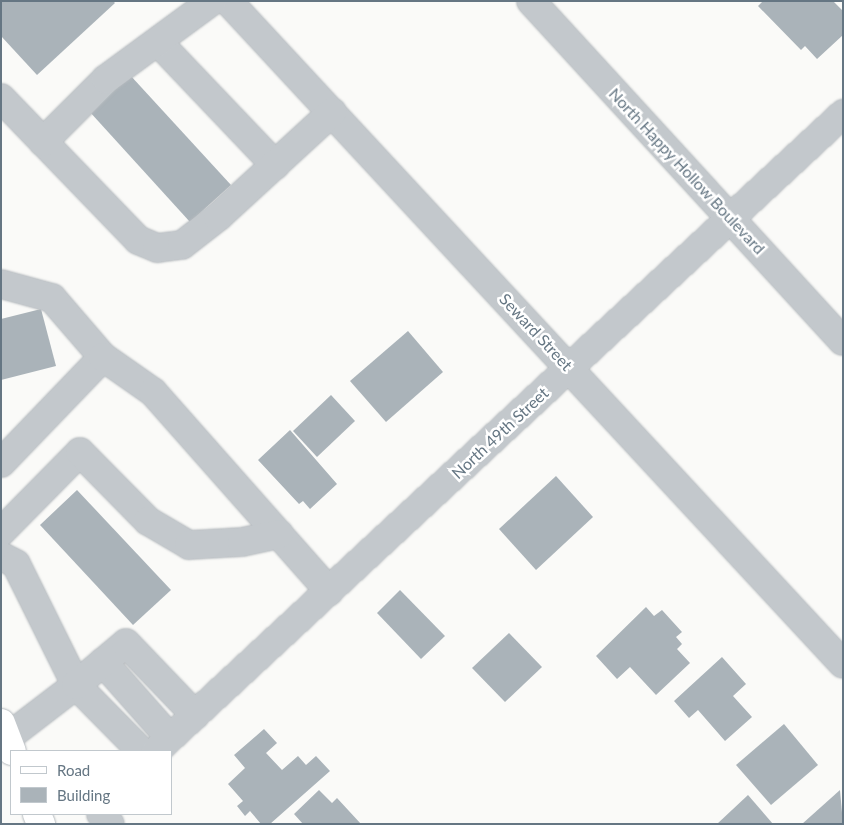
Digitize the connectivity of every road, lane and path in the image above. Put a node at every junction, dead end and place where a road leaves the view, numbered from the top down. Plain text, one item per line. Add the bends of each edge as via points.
1 (212, 1) edge
2 (228, 1) edge
3 (531, 1) edge
4 (158, 42) junction
5 (1, 98) edge
6 (332, 112) junction
7 (843, 114) edge
8 (43, 142) junction
9 (275, 165) junction
10 (731, 218) junction
11 (1, 284) edge
12 (843, 341) edge
13 (103, 357) junction
14 (569, 369) junction
15 (1, 463) edge
16 (1, 532) edge
17 (279, 534) junction
18 (1, 556) edge
19 (329, 591) junction
20 (103, 662) junction
21 (843, 664) edge
22 (76, 685) junction
23 (194, 715) junction
24 (7, 737) edge
25 (163, 745) edge
26 (140, 750) edge

1 - 4 street
2 - 6 street, Seward Street
3 - 10 street, North Happy Hollow Boulevard
4 - 8 street via 106,79
4 - 9 street
5 - 8 street
6 - 9 street
6 - 14 street, Seward Street
7 - 10 street, North 49th Street
8 - 9 street via 138,240 157,248 182,245
10 - 12 street, North Happy Hollow Boulevard
10 - 14 street, North 49th Street
11 - 13 street via 52,298
13 - 15 street
13 - 17 street via 153,392
14 - 19 street, North 49th Street
14 - 21 street, Seward Street
16 - 17 street via 80,452 148,521 189,544 242,542
17 - 19 street
18 - 22 street via 16,564
19 - 23 street, North 49th Street
20 - 22 street
20 - 23 street via 126,643
20 - 25 street
22 - 24 street
22 - 26 street
23 - 25 street, North 49th Street

